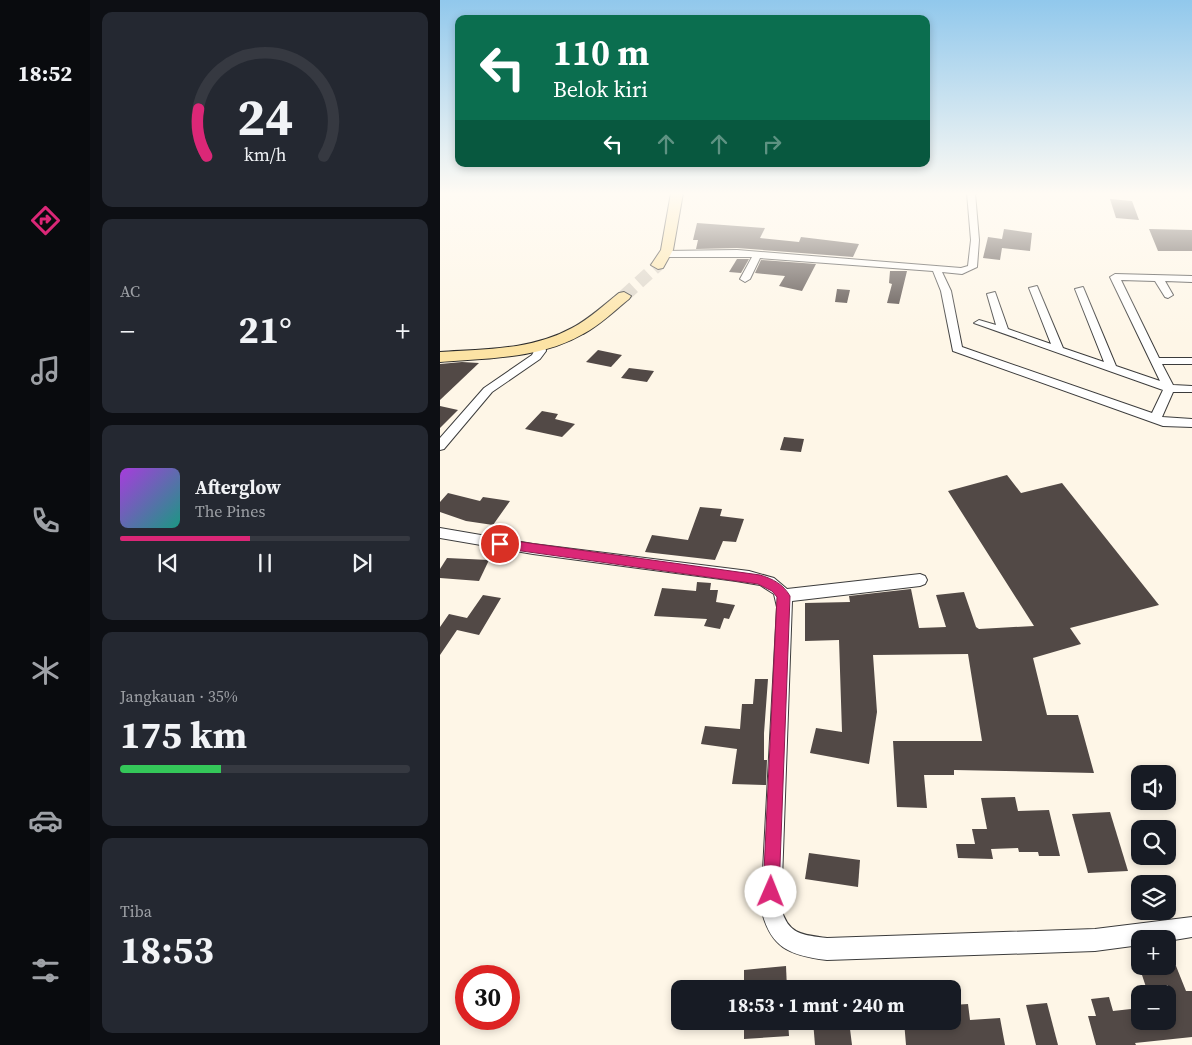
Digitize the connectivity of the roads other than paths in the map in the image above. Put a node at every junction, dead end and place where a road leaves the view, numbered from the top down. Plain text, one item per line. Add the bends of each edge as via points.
1 (667, 242) edge
2 (975, 242) edge
3 (665, 254) junction
4 (757, 255) junction
5 (658, 265) tunnel mouth
6 (937, 271) junction
7 (954, 272) junction
8 (1158, 278) junction
9 (745, 279) dead end
10 (1192, 279) edge
11 (1034, 288) dead end
12 (1080, 289) dead end
13 (946, 291) junction
14 (992, 294) dead end
15 (624, 296) tunnel mouth
16 (1168, 296) dead end
17 (979, 323) dead end
18 (1003, 331) junction
19 (541, 347) junction
20 (1058, 349) junction
21 (440, 357) edge
22 (1155, 360) junction
23 (1192, 361) edge
24 (1112, 369) junction
25 (1168, 388) junction
26 (1192, 389) edge
27 (1156, 419) junction
28 (1192, 423) edge
29 (440, 446) edge
30 (440, 533) edge
31 (920, 580) dead end
32 (783, 596) junction
33 (1192, 927) edge

1 - 3 street
2 - 7 street via 972,267
3 - 4 street
3 - 5 street
4 - 6 street
4 - 9 street
6 - 7 street
6 - 13 street
7 - 13 street
8 - 10 street
8 - 16 street
8 - 22 street via 1115,277
11 - 20 street
12 - 24 street
13 - 27 street via 957,348
14 - 18 street
15 - 19 street via 579,330
17 - 18 street
18 - 20 street
19 - 21 street
19 - 29 street via 542,351 536,356 488,390
20 - 24 street
22 - 23 street
22 - 25 street
24 - 25 street
25 - 26 street
25 - 27 street
27 - 28 street via 1167,423
30 - 32 street via 533,549 760,579 777,588
31 - 32 street
32 - 33 street via 770,908 774,926 788,940 827,949 1095,940

